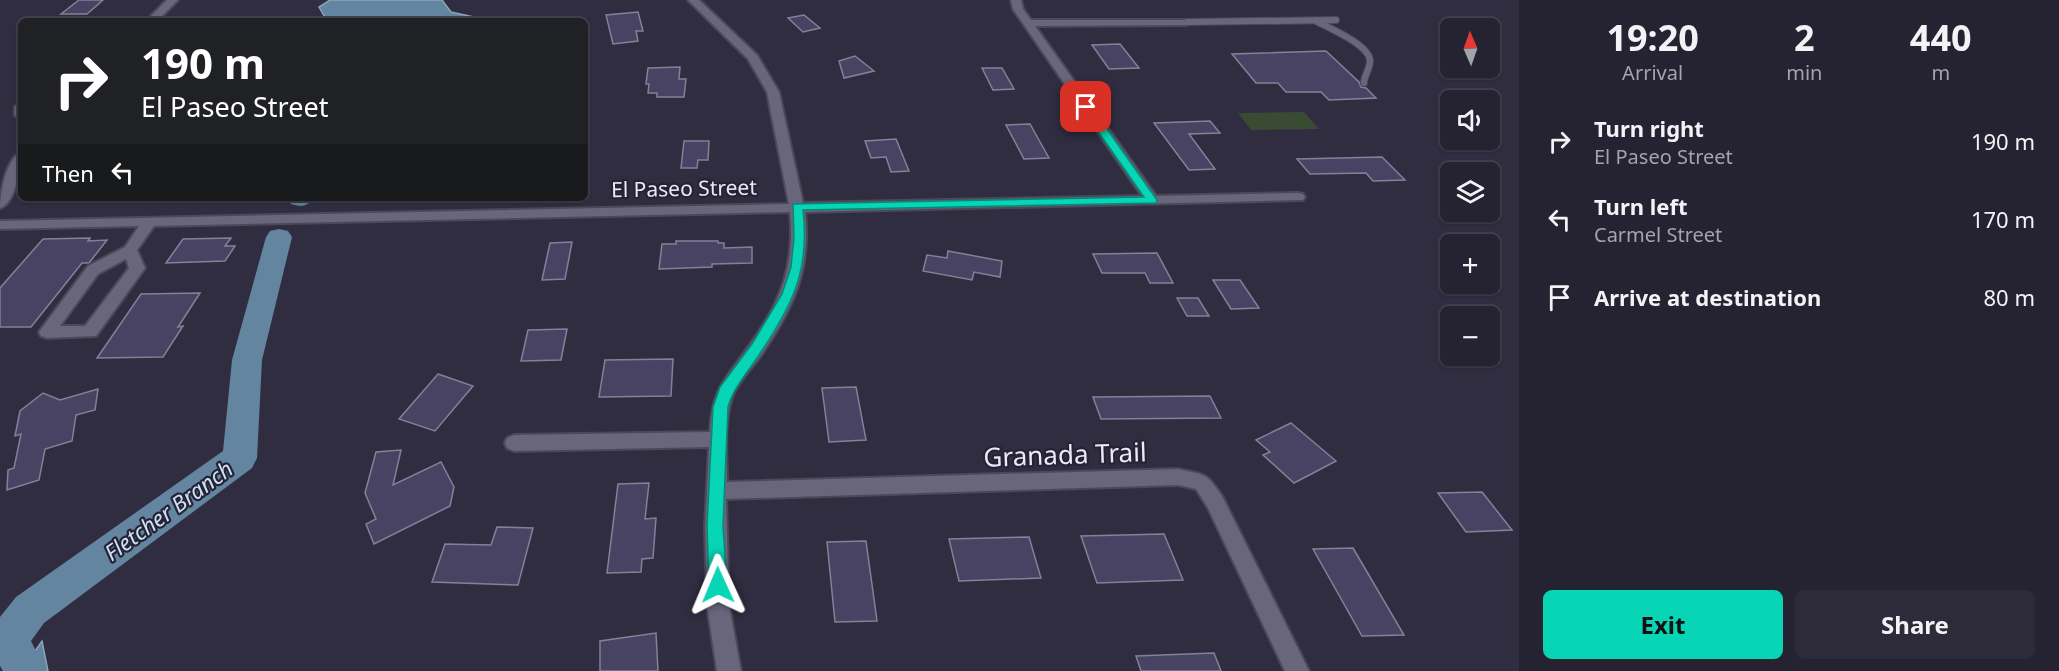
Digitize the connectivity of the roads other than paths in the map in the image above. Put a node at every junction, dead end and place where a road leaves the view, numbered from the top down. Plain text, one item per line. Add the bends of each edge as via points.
1 (173, 0) edge
2 (693, 0) edge
3 (1016, 0) edge
4 (154, 18) edge
5 (1316, 20) junction
6 (1336, 20) dead end
7 (1187, 22) joint
8 (1028, 23) junction
9 (1364, 83) dead end
10 (18, 164) edge
11 (1298, 197) dead end
12 (1152, 200) junction
13 (0, 204) edge
14 (797, 207) junction
15 (150, 221) junction
16 (0, 225) edge
17 (130, 250) junction
18 (718, 439) junction
19 (513, 443) dead end
20 (718, 491) junction
21 (729, 671) edge
22 (1297, 671) edge

1 - 4 street
2 - 14 street via 762,70 772,92
3 - 8 street
5 - 6 lane
5 - 7 lane
5 - 9 lane via 1369,55
7 - 8 street
8 - 12 street
10 - 13 street
11 - 12 street, El Paseo Street
12 - 14 street, El Paseo Street
14 - 15 street, El Paseo Street
14 - 18 street via 797,267 788,294 757,348 726,390 720,407
15 - 16 street, El Paseo Street
15 - 17 street
17 - 17 street via 93,270 47,332 90,332 137,268
18 - 19 street
18 - 20 street
20 - 21 street via 718,605
20 - 22 street, Granada Trail via 1178,477 1202,482

